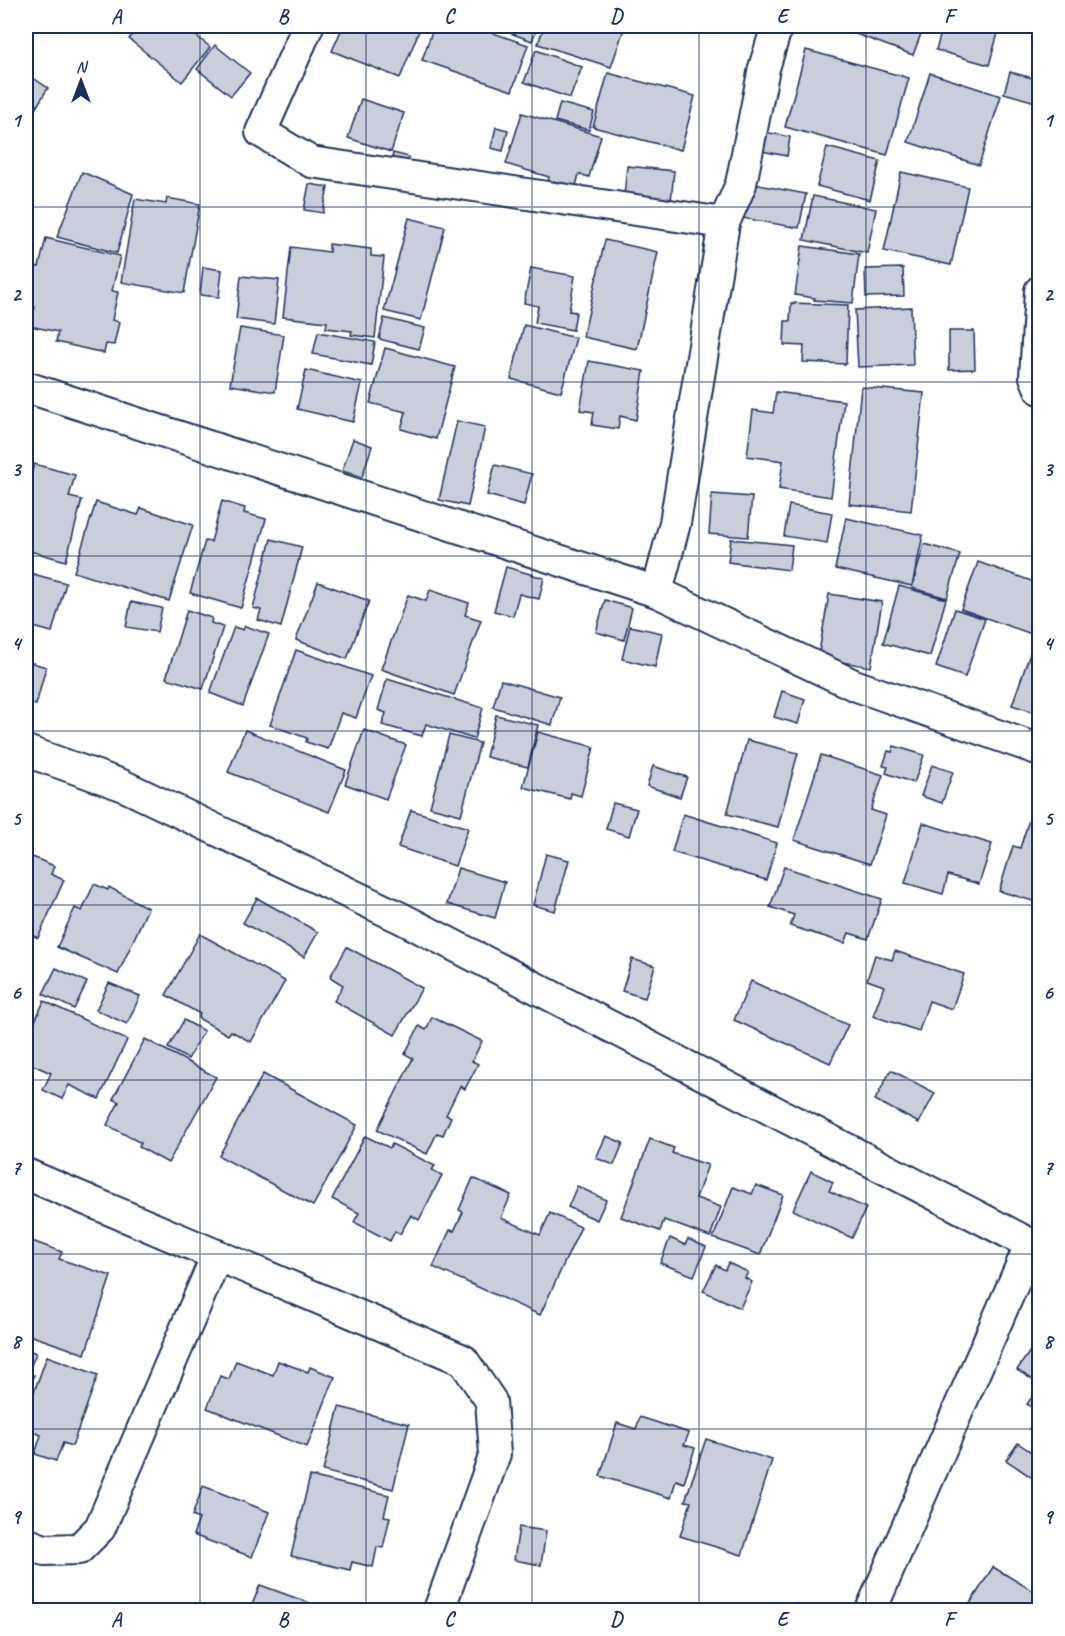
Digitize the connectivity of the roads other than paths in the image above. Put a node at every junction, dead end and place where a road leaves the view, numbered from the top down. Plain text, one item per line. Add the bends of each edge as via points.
1 (308, 26) edge
2 (777, 26) edge
3 (724, 223) junction
4 (1040, 291) edge
5 (26, 387) edge
6 (1040, 389) edge
7 (657, 592) junction
8 (1040, 750) edge
9 (26, 752) edge
10 (26, 1174) edge
11 (1035, 1246) edge
12 (217, 1255) junction
13 (26, 1543) edge
14 (439, 1611) edge
15 (871, 1611) edge

1 - 3 street via 261,132 311,162
2 - 3 street via 764,68 741,184
3 - 7 street via 675,523
4 - 6 street via 1035,377
5 - 7 street
7 - 8 street via 854,685
9 - 11 street via 122,785 401,918
10 - 12 street
11 - 15 street
12 - 13 street via 100,1528 79,1549 44,1550
12 - 14 street via 463,1360 491,1401 495,1454

